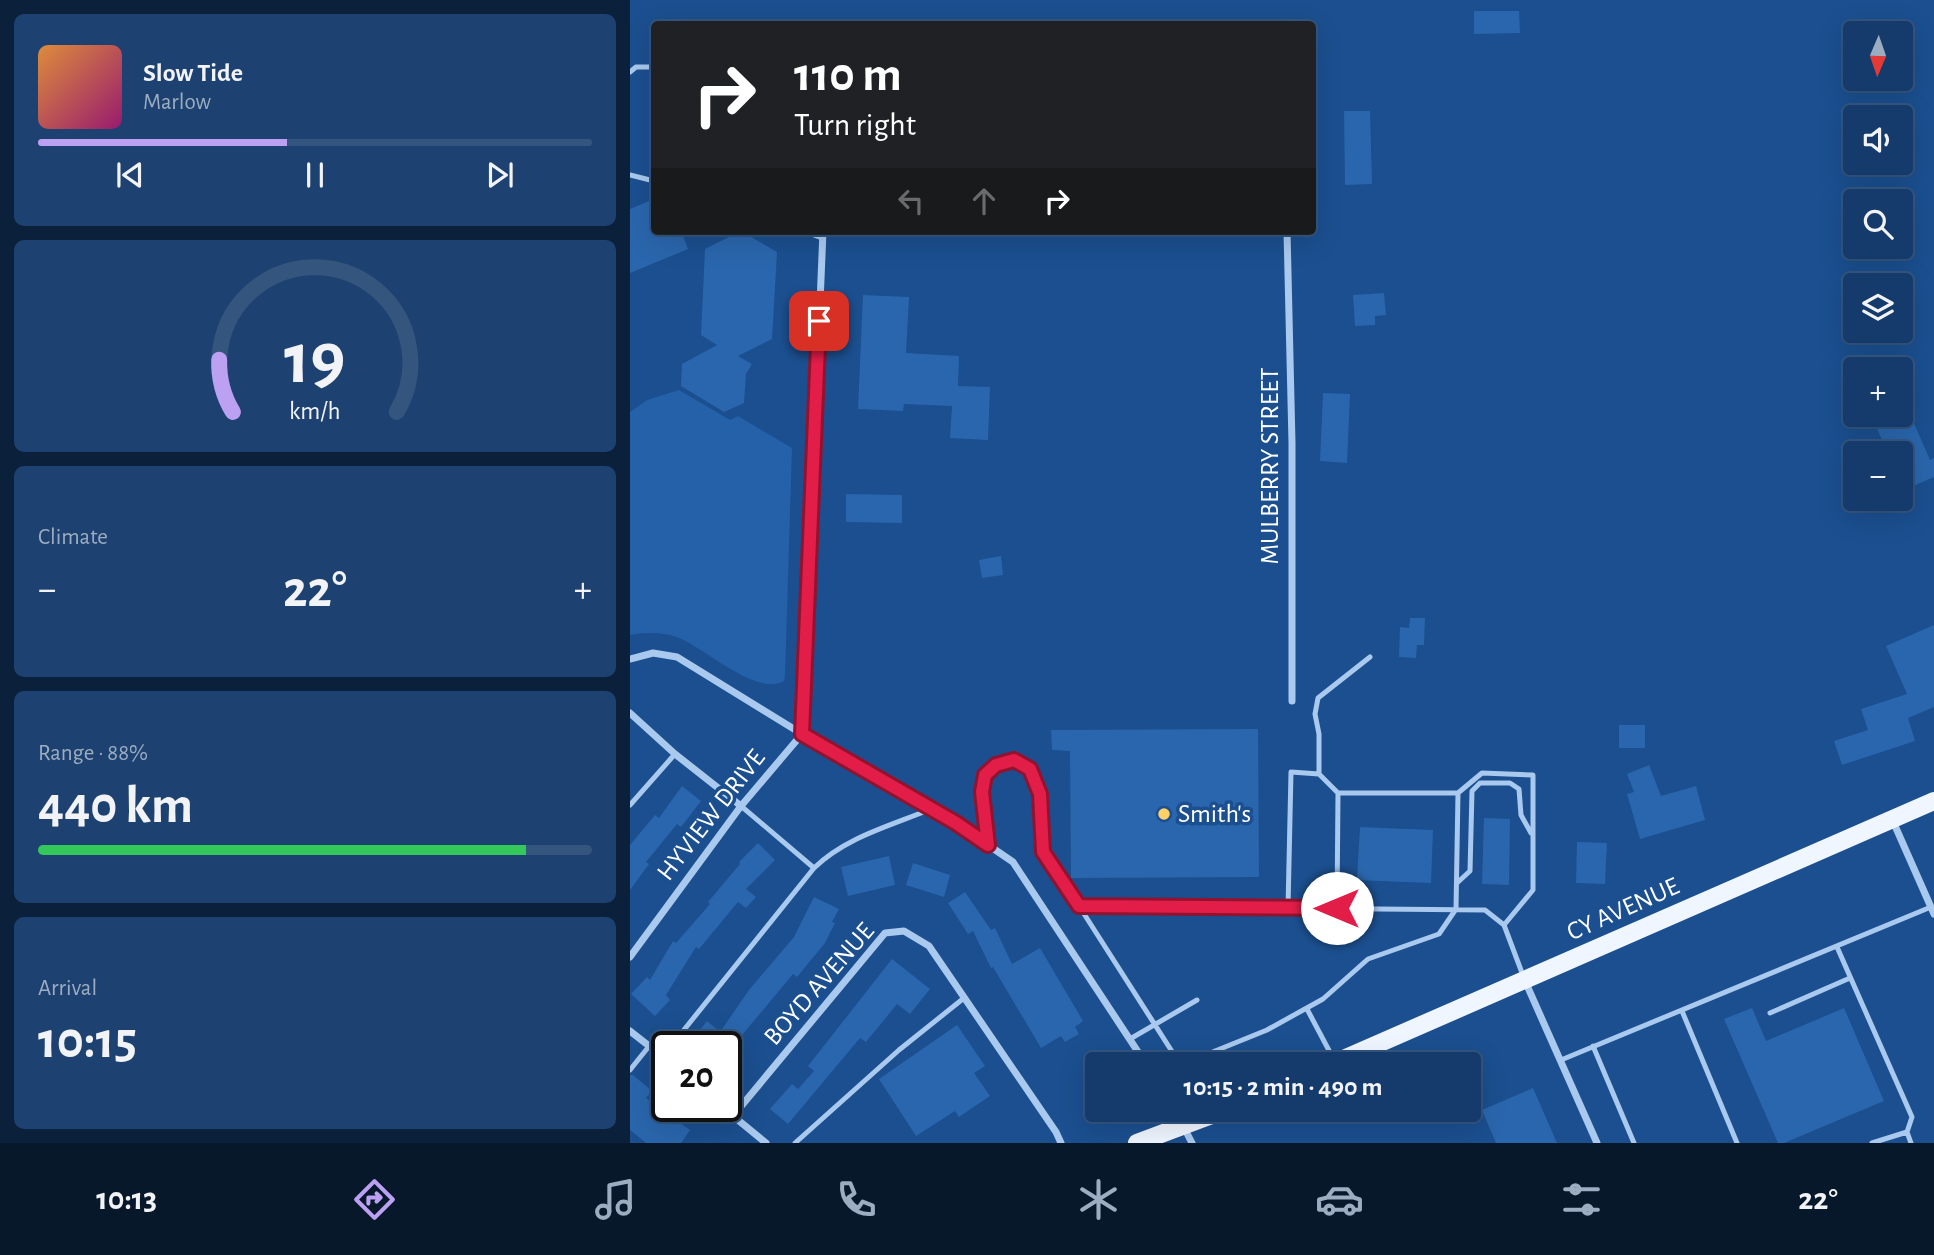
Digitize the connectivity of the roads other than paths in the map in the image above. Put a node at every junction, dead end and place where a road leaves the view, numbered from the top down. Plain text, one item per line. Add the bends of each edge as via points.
1 (651, 67) edge
2 (630, 72) edge
3 (630, 175) edge
4 (651, 180) edge
5 (823, 235) edge
6 (1287, 235) edge
7 (1370, 657) dead end
8 (630, 659) edge
9 (1292, 701) dead end
10 (630, 713) edge
11 (802, 734) junction
12 (676, 754) junction
13 (1319, 774) junction
14 (1338, 793) junction
15 (1458, 793) junction
16 (1934, 801) edge
17 (630, 805) edge
18 (741, 806) junction
19 (931, 809) junction
20 (1892, 819) junction
21 (1533, 836) junction
22 (988, 845) junction
23 (814, 868) junction
24 (1457, 883) junction
25 (1079, 906) junction
26 (1288, 908) junction
27 (1337, 908) junction
28 (1457, 909) junction
29 (1932, 911) edge
30 (1504, 925) junction
31 (1837, 947) junction
32 (630, 957) edge
33 (1850, 978) junction
34 (1525, 981) junction
35 (964, 998) junction
36 (1197, 1000) dead end
37 (1307, 1009) junction
38 (1682, 1011) junction
39 (1770, 1013) dead end
40 (1154, 1025) junction
41 (630, 1031) edge
42 (683, 1031) edge
43 (1130, 1039) junction
44 (650, 1045) joint
45 (1593, 1046) junction
46 (1138, 1052) edge
47 (1173, 1052) edge
48 (1212, 1052) edge
49 (1328, 1052) edge
50 (1360, 1052) edge
51 (1561, 1059) junction
52 (630, 1070) edge
53 (742, 1105) edge
54 (740, 1122) edge
55 (1207, 1122) edge
56 (1907, 1132) junction
57 (1188, 1135) edge
58 (766, 1143) edge
59 (795, 1143) edge
60 (1061, 1143) edge
61 (1137, 1143) edge
62 (1597, 1143) edge
63 (1634, 1143) edge
64 (1737, 1143) edge
65 (1872, 1143) edge
66 (1911, 1143) edge

1 - 2 lane
3 - 4 lane
5 - 11 street
6 - 9 street, MULBERRY STREET
7 - 13 lane via 1318,698
8 - 11 street via 653,653 677,657
10 - 12 street
11 - 18 street, HYVIEW DRIVE
11 - 19 street
12 - 17 lane
12 - 18 street
13 - 14 lane
13 - 26 lane via 1291,772
14 - 15 lane
14 - 27 lane
15 - 21 lane via 1482,773 1534,775
15 - 24 lane
16 - 20 main road, CY AVENUE
18 - 23 lane
18 - 32 street, HYVIEW DRIVE
19 - 22 street
19 - 23 lane via 838,847
20 - 29 street
20 - 34 main road, CY AVENUE
21 - 24 lane via 1521,815 1519,789 1510,783 1480,783 1472,791 1469,871
21 - 30 lane via 1532,890
22 - 25 lane via 982,792 985,775 996,765 1014,760 1030,769 1040,794 1043,852
22 - 43 street via 1013,862
23 - 42 lane
24 - 28 lane
25 - 26 lane
25 - 40 lane
26 - 27 lane
27 - 28 lane
28 - 30 lane via 1485,910
28 - 37 lane via 1439,934 1368,959
29 - 31 lane
30 - 34 lane
31 - 33 lane
31 - 38 lane
33 - 39 lane
33 - 56 lane via 1912,1116
34 - 50 main road, CY AVENUE
34 - 51 street
35 - 53 street, BOYD AVENUE via 929,946 905,931 885,933
35 - 59 lane
35 - 60 street, BOYD AVENUE
36 - 40 lane
37 - 48 lane
37 - 49 lane
38 - 45 lane
38 - 64 lane
40 - 43 lane
40 - 47 lane
41 - 44 street
43 - 46 street
44 - 52 lane
45 - 51 lane
45 - 63 lane
51 - 62 street
54 - 58 street
55 - 57 main road
56 - 65 lane
56 - 66 lane
57 - 61 main road

